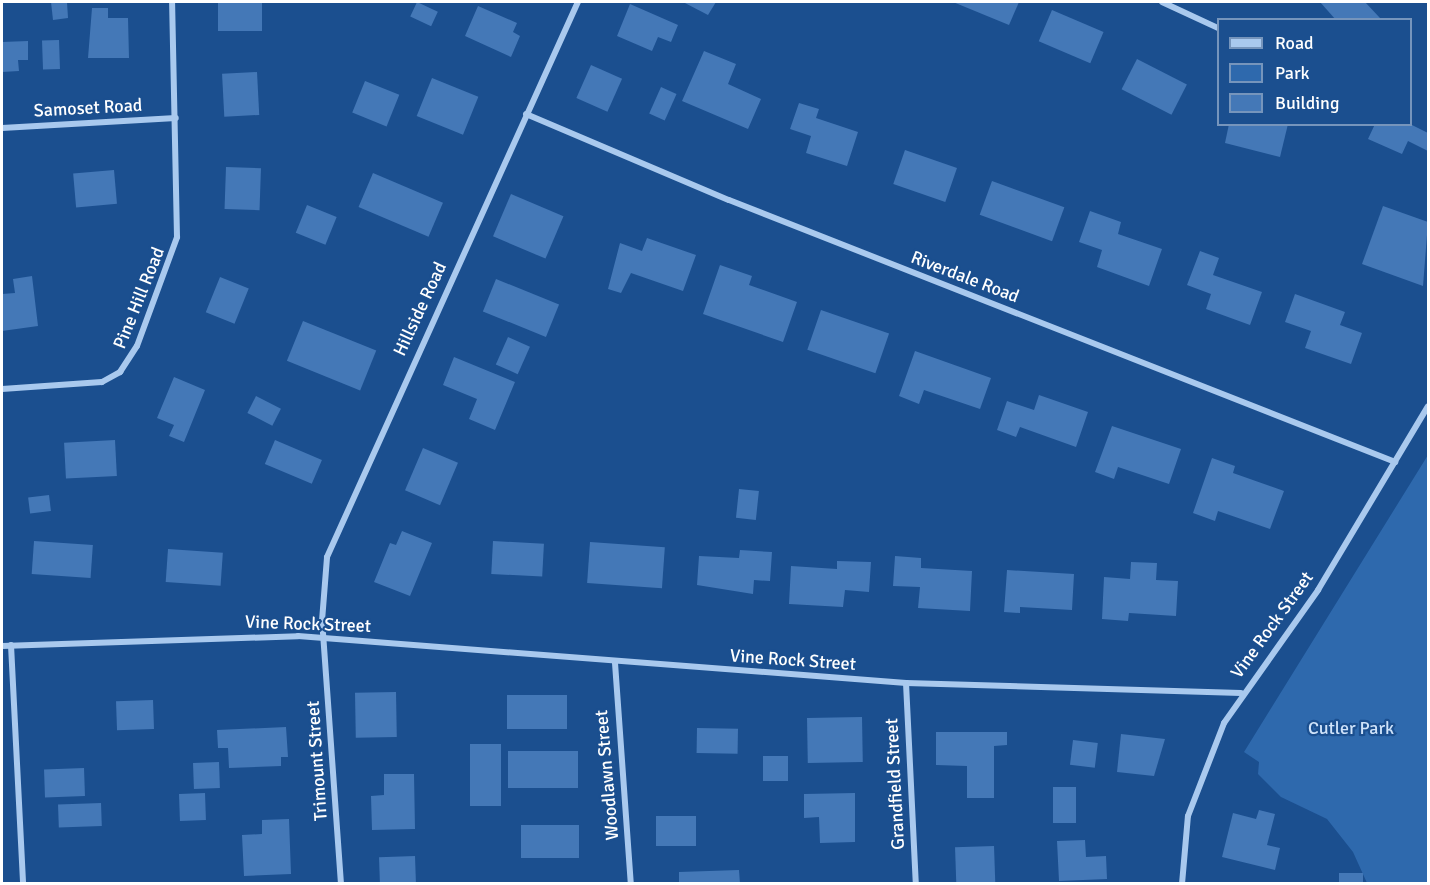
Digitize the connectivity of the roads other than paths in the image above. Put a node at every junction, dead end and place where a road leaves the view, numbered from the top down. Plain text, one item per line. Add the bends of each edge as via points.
1 (172, 2) edge
2 (578, 2) edge
3 (1162, 2) edge
4 (1217, 28) edge
5 (526, 114) junction
6 (176, 118) junction
7 (2, 128) edge
8 (2, 389) edge
9 (1428, 406) edge
10 (1395, 462) junction
11 (323, 637) junction
12 (11, 645) junction
13 (2, 646) edge
14 (615, 663) junction
15 (906, 683) junction
16 (1240, 693) junction
17 (23, 884) edge
18 (341, 884) edge
19 (631, 884) edge
20 (916, 884) edge
21 (1182, 884) edge

1 - 6 street, Pine Hill Road
2 - 5 street, Hillside Road
3 - 4 street
5 - 10 street, Riverdale Road via 690,185
5 - 11 street, Hillside Road via 338,525 325,571
6 - 7 street, Samoset Road
6 - 8 street, Pine Hill Road via 177,237 128,363 102,381
9 - 10 street, Vine Rock Street
10 - 16 street, Vine Rock Street via 1313,597
11 - 12 street, Vine Rock Street
11 - 14 street, Vine Rock Street
11 - 18 street, Trimount Street
12 - 13 street, Vine Rock Street
12 - 17 street
14 - 15 street, Vine Rock Street
14 - 19 street, Woodlawn Street
15 - 16 street, Vine Rock Street
15 - 20 street, Grandfield Street
16 - 21 street via 1194,794

